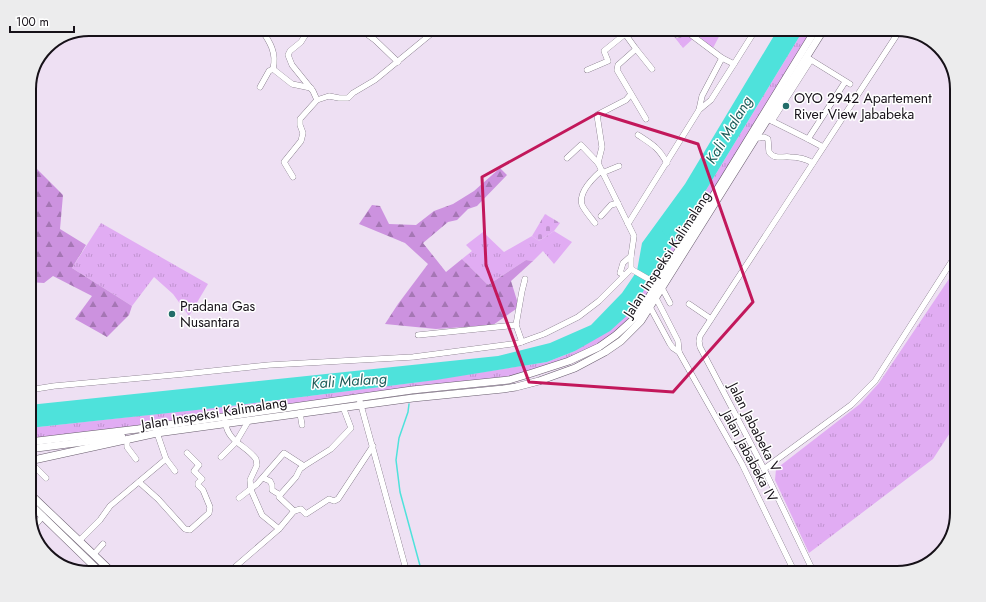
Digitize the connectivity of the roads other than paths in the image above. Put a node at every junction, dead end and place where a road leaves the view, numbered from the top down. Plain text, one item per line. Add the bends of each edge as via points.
1 (265, 36) edge
2 (305, 36) edge
3 (370, 36) edge
4 (428, 36) edge
5 (620, 36) edge
6 (627, 36) edge
7 (693, 36) edge
8 (752, 36) edge
9 (812, 36) edge
10 (820, 36) edge
11 (896, 36) edge
12 (636, 49) junction
13 (722, 58) junction
14 (809, 59) junction
15 (398, 62) junction
16 (734, 64) junction
17 (273, 69) junction
18 (652, 69) dead end
19 (587, 70) dead end
20 (260, 87) dead end
21 (311, 88) junction
22 (631, 94) junction
23 (317, 100) junction
24 (699, 110) junction
25 (646, 119) dead end
26 (770, 120) junction
27 (638, 135) dead end
28 (757, 136) junction
29 (808, 139) junction
30 (823, 147) junction
31 (567, 158) dead end
32 (598, 163) junction
33 (667, 163) junction
34 (813, 163) junction
35 (619, 166) dead end
36 (602, 172) junction
37 (293, 177) dead end
38 (618, 203) junction
39 (600, 216) dead end
40 (595, 223) dead end
41 (628, 224) junction
42 (631, 256) junction
43 (950, 264) edge
44 (634, 270) junction
45 (625, 275) junction
46 (525, 279) dead end
47 (660, 286) junction
48 (653, 297) junction
49 (670, 303) dead end
50 (689, 304) dead end
51 (647, 306) junction
52 (642, 314) junction
53 (711, 319) junction
54 (516, 325) junction
55 (418, 335) dead end
56 (522, 342) junction
57 (679, 352) junction
58 (517, 377) junction
59 (519, 386) junction
60 (36, 389) edge
61 (360, 401) junction
62 (343, 407) junction
63 (313, 408) junction
64 (273, 413) junction
65 (300, 413) junction
66 (249, 420) junction
67 (225, 421) junction
68 (302, 425) dead end
69 (138, 429) junction
70 (156, 430) junction
71 (119, 437) junction
72 (137, 438) junction
73 (127, 440) junction
74 (36, 441) edge
75 (236, 442) junction
76 (373, 446) junction
77 (36, 448) edge
78 (187, 453) dead end
79 (221, 457) dead end
80 (36, 459) edge
81 (136, 459) dead end
82 (166, 459) junction
83 (304, 466) junction
84 (36, 468) edge
85 (764, 469) junction
86 (175, 471) dead end
87 (46, 478) dead end
88 (262, 478) junction
89 (139, 482) junction
90 (251, 490) junction
91 (280, 495) junction
92 (238, 498) dead end
93 (36, 499) edge
94 (36, 510) edge
95 (294, 511) junction
96 (43, 516) junction
97 (37, 522) edge
98 (279, 529) junction
99 (80, 540) junction
100 (103, 544) dead end
101 (94, 554) junction
102 (94, 566) edge
103 (106, 566) edge
104 (236, 566) edge
105 (405, 566) edge
106 (792, 566) edge
107 (811, 566) edge

1 - 17 street via 275,59
2 - 21 street via 288,55 292,65
3 - 15 street
4 - 15 street
5 - 19 street via 604,51 608,61
6 - 12 street
7 - 13 street
8 - 16 street
9 - 47 main road, Jalan Inspeksi Kalimalang
10 - 14 main road, Jalan Inspeksi Kalimalang
11 - 30 street
12 - 18 street
12 - 22 street via 617,68
13 - 16 street
13 - 24 street via 702,96
14 - 26 main road, Jalan Inspeksi Kalimalang
14 - 29 street via 848,83
15 - 23 street via 348,98 329,96
16 - 24 street via 711,100
17 - 20 street via 268,71
17 - 21 street via 292,84
21 - 23 street
22 - 25 street
22 - 32 street via 626,100 597,115 602,147
23 - 37 street via 302,116 301,141 284,162
24 - 33 street
26 - 28 main road, Jalan Inspeksi Kalimalang
26 - 29 street
27 - 33 street via 655,146
28 - 34 street via 768,138 769,152 773,156 797,158
28 - 47 main road, Jalan Inspeksi Kalimalang
29 - 30 street
30 - 34 street
31 - 32 street via 581,145
32 - 36 street
33 - 41 street
34 - 53 street
35 - 36 street
36 - 38 street
36 - 40 street via 588,185 582,199 583,206
38 - 39 street
38 - 41 street
41 - 42 street via 634,236
42 - 44 street
42 - 45 street via 621,267 620,273
43 - 85 street via 871,386 851,405
44 - 45 street
44 - 47 street
45 - 56 street via 599,301 578,317
46 - 54 street
47 - 48 main road, Jalan Inspeksi Kalimalang
47 - 49 street
48 - 51 main road, Jalan Inspeksi Kalimalang
48 - 57 street, Jalan Jababeka IV via 678,341
50 - 53 street
51 - 52 main road, Jalan Inspeksi Kalimalang
51 - 57 street, Jalan Jababeka IV via 670,344
52 - 58 main road, Jalan Inspeksi Kalimalang via 599,347 569,361
52 - 59 main road, Jalan Inspeksi Kalimalang via 629,333 605,352 575,368
53 - 85 street, Jalan Jababeka V via 700,336 700,347
54 - 55 street
54 - 56 street
56 - 60 street via 413,357 269,365
57 - 106 street, Jalan Jababeka IV via 742,464
58 - 59 main road
58 - 61 main road, Jalan Inspeksi Kalimalang via 412,390
59 - 61 main road, Jalan Inspeksi Kalimalang
61 - 62 main road, Jalan Inspeksi Kalimalang
61 - 63 main road, Jalan Inspeksi Kalimalang
61 - 76 street
62 - 63 main road, Jalan Inspeksi Kalimalang
62 - 83 street via 351,426 350,430 331,449
63 - 64 main road, Jalan Inspeksi Kalimalang
63 - 65 main road, Jalan Inspeksi Kalimalang
64 - 65 main road, Jalan Inspeksi Kalimalang
64 - 66 main road, Jalan Inspeksi Kalimalang
64 - 67 main road, Jalan Inspeksi Kalimalang
65 - 68 street
66 - 67 main road, Jalan Inspeksi Kalimalang
66 - 75 street
67 - 70 main road, Jalan Inspeksi Kalimalang
67 - 75 street
69 - 70 main road, Jalan Inspeksi Kalimalang
69 - 71 main road
69 - 74 main road, Jalan Inspeksi Kalimalang
70 - 72 main road, Jalan Inspeksi Kalimalang
70 - 82 street
71 - 72 main road
71 - 77 main road
72 - 73 main road, Jalan Inspeksi Kalimalang
73 - 80 main road, Jalan Inspeksi Kalimalang
73 - 81 street via 127,448
75 - 79 street
75 - 90 street via 256,459 257,465 250,480
76 - 95 street via 338,499 329,499 306,514 301,509
76 - 105 street
78 - 89 street via 199,465 194,471 202,479 198,485 210,507 209,513 190,530
82 - 86 street
82 - 89 street
83 - 88 street via 284,453
83 - 91 street
84 - 87 street
85 - 107 street, Jalan Jababeka V
88 - 90 street
88 - 91 street via 270,481 272,490
89 - 99 street via 110,506
90 - 92 street
90 - 98 street via 262,515
91 - 95 street via 281,500
93 - 99 main road
94 - 96 main road
95 - 98 street
96 - 97 street
96 - 102 main road
98 - 104 street
99 - 101 main road
100 - 101 street
101 - 103 main road

